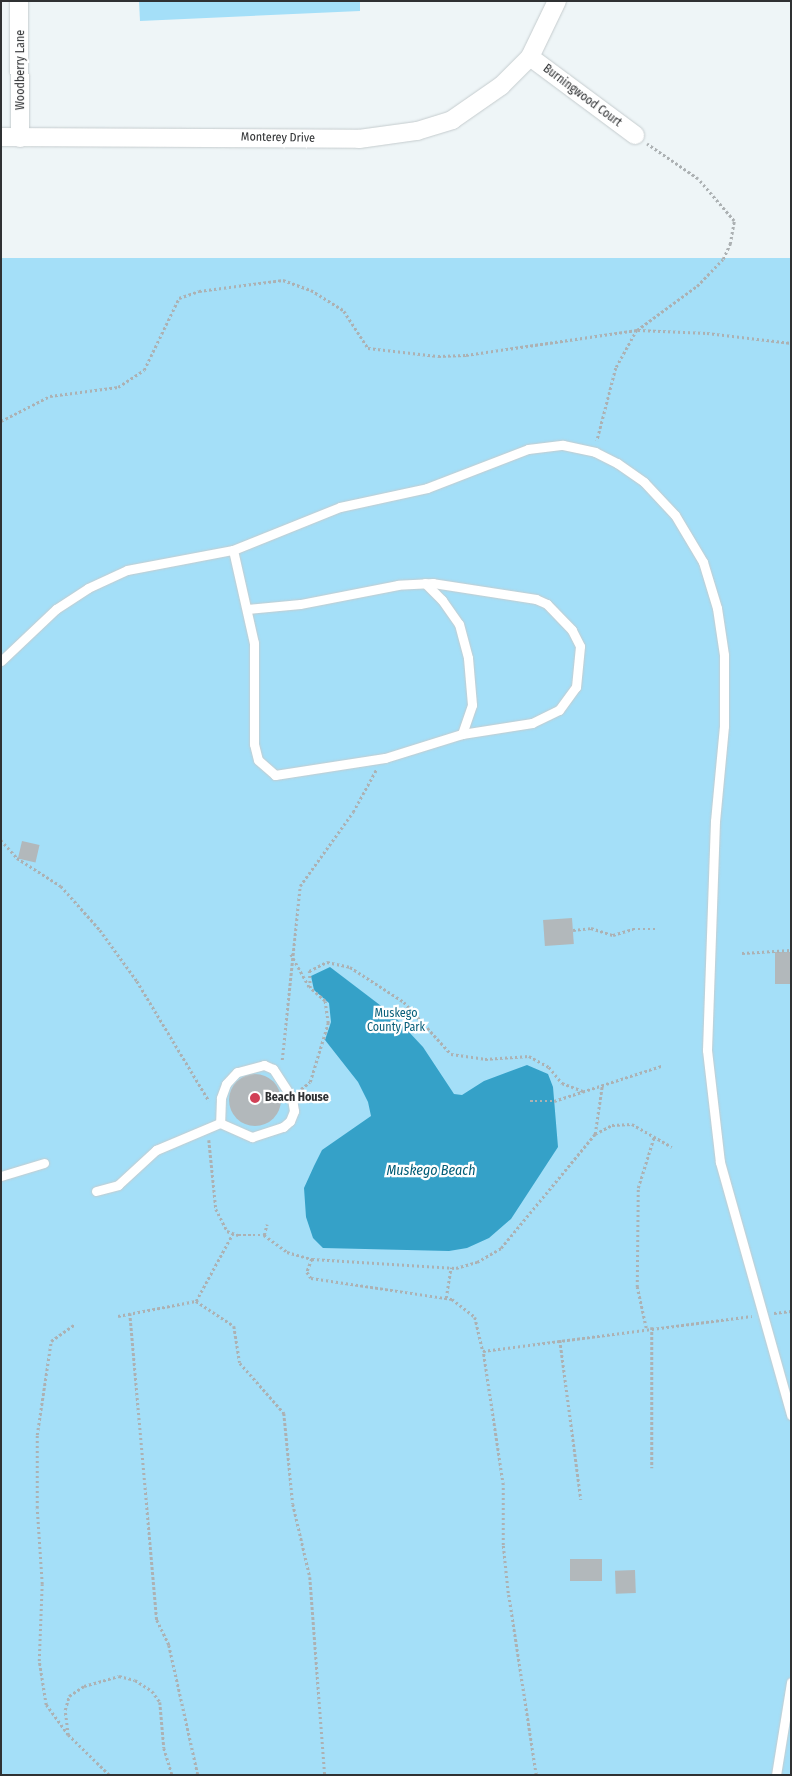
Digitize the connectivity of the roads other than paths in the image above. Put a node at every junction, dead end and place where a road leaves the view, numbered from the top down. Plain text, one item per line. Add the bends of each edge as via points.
1 (19, 1) edge
2 (557, 1) edge
3 (530, 57) junction
4 (634, 135) road end
5 (1, 137) edge
6 (20, 138) junction
7 (233, 550) junction
8 (425, 583) junction
9 (247, 609) junction
10 (1, 661) edge
11 (462, 734) junction
12 (220, 1124) junction
13 (44, 1163) dead end
14 (1, 1176) edge
15 (96, 1192) dead end
16 (791, 1415) edge
17 (791, 1682) edge
18 (776, 1775) edge

1 - 6 street, Woodberry Lane
2 - 3 street, Monterey Drive
3 - 4 street, Burningwood Court
3 - 6 street, Monterey Drive via 501,86 469,110 417,132 359,139
5 - 6 street, Monterey Drive
7 - 9 lane
7 - 10 lane via 127,570 88,588 56,609
7 - 16 lane via 340,506 427,488 528,449 563,445 595,452 618,462 644,482 675,515 702,562 717,608 724,655 724,726 715,822 707,1050 720,1162
8 - 9 lane via 398,585 300,604
8 - 11 lane via 459,624 468,658 472,705
8 - 11 lane via 481,588 536,599 547,604 572,630 580,646 576,688 559,710 532,723
9 - 11 lane via 254,643 254,744 258,760 275,775 385,758
12 - 12 lane via 252,1137 283,1127 294,1111 292,1096 279,1077 264,1065 237,1072 224,1091
12 - 15 lane via 156,1150 118,1185
13 - 14 lane
17 - 18 lane

